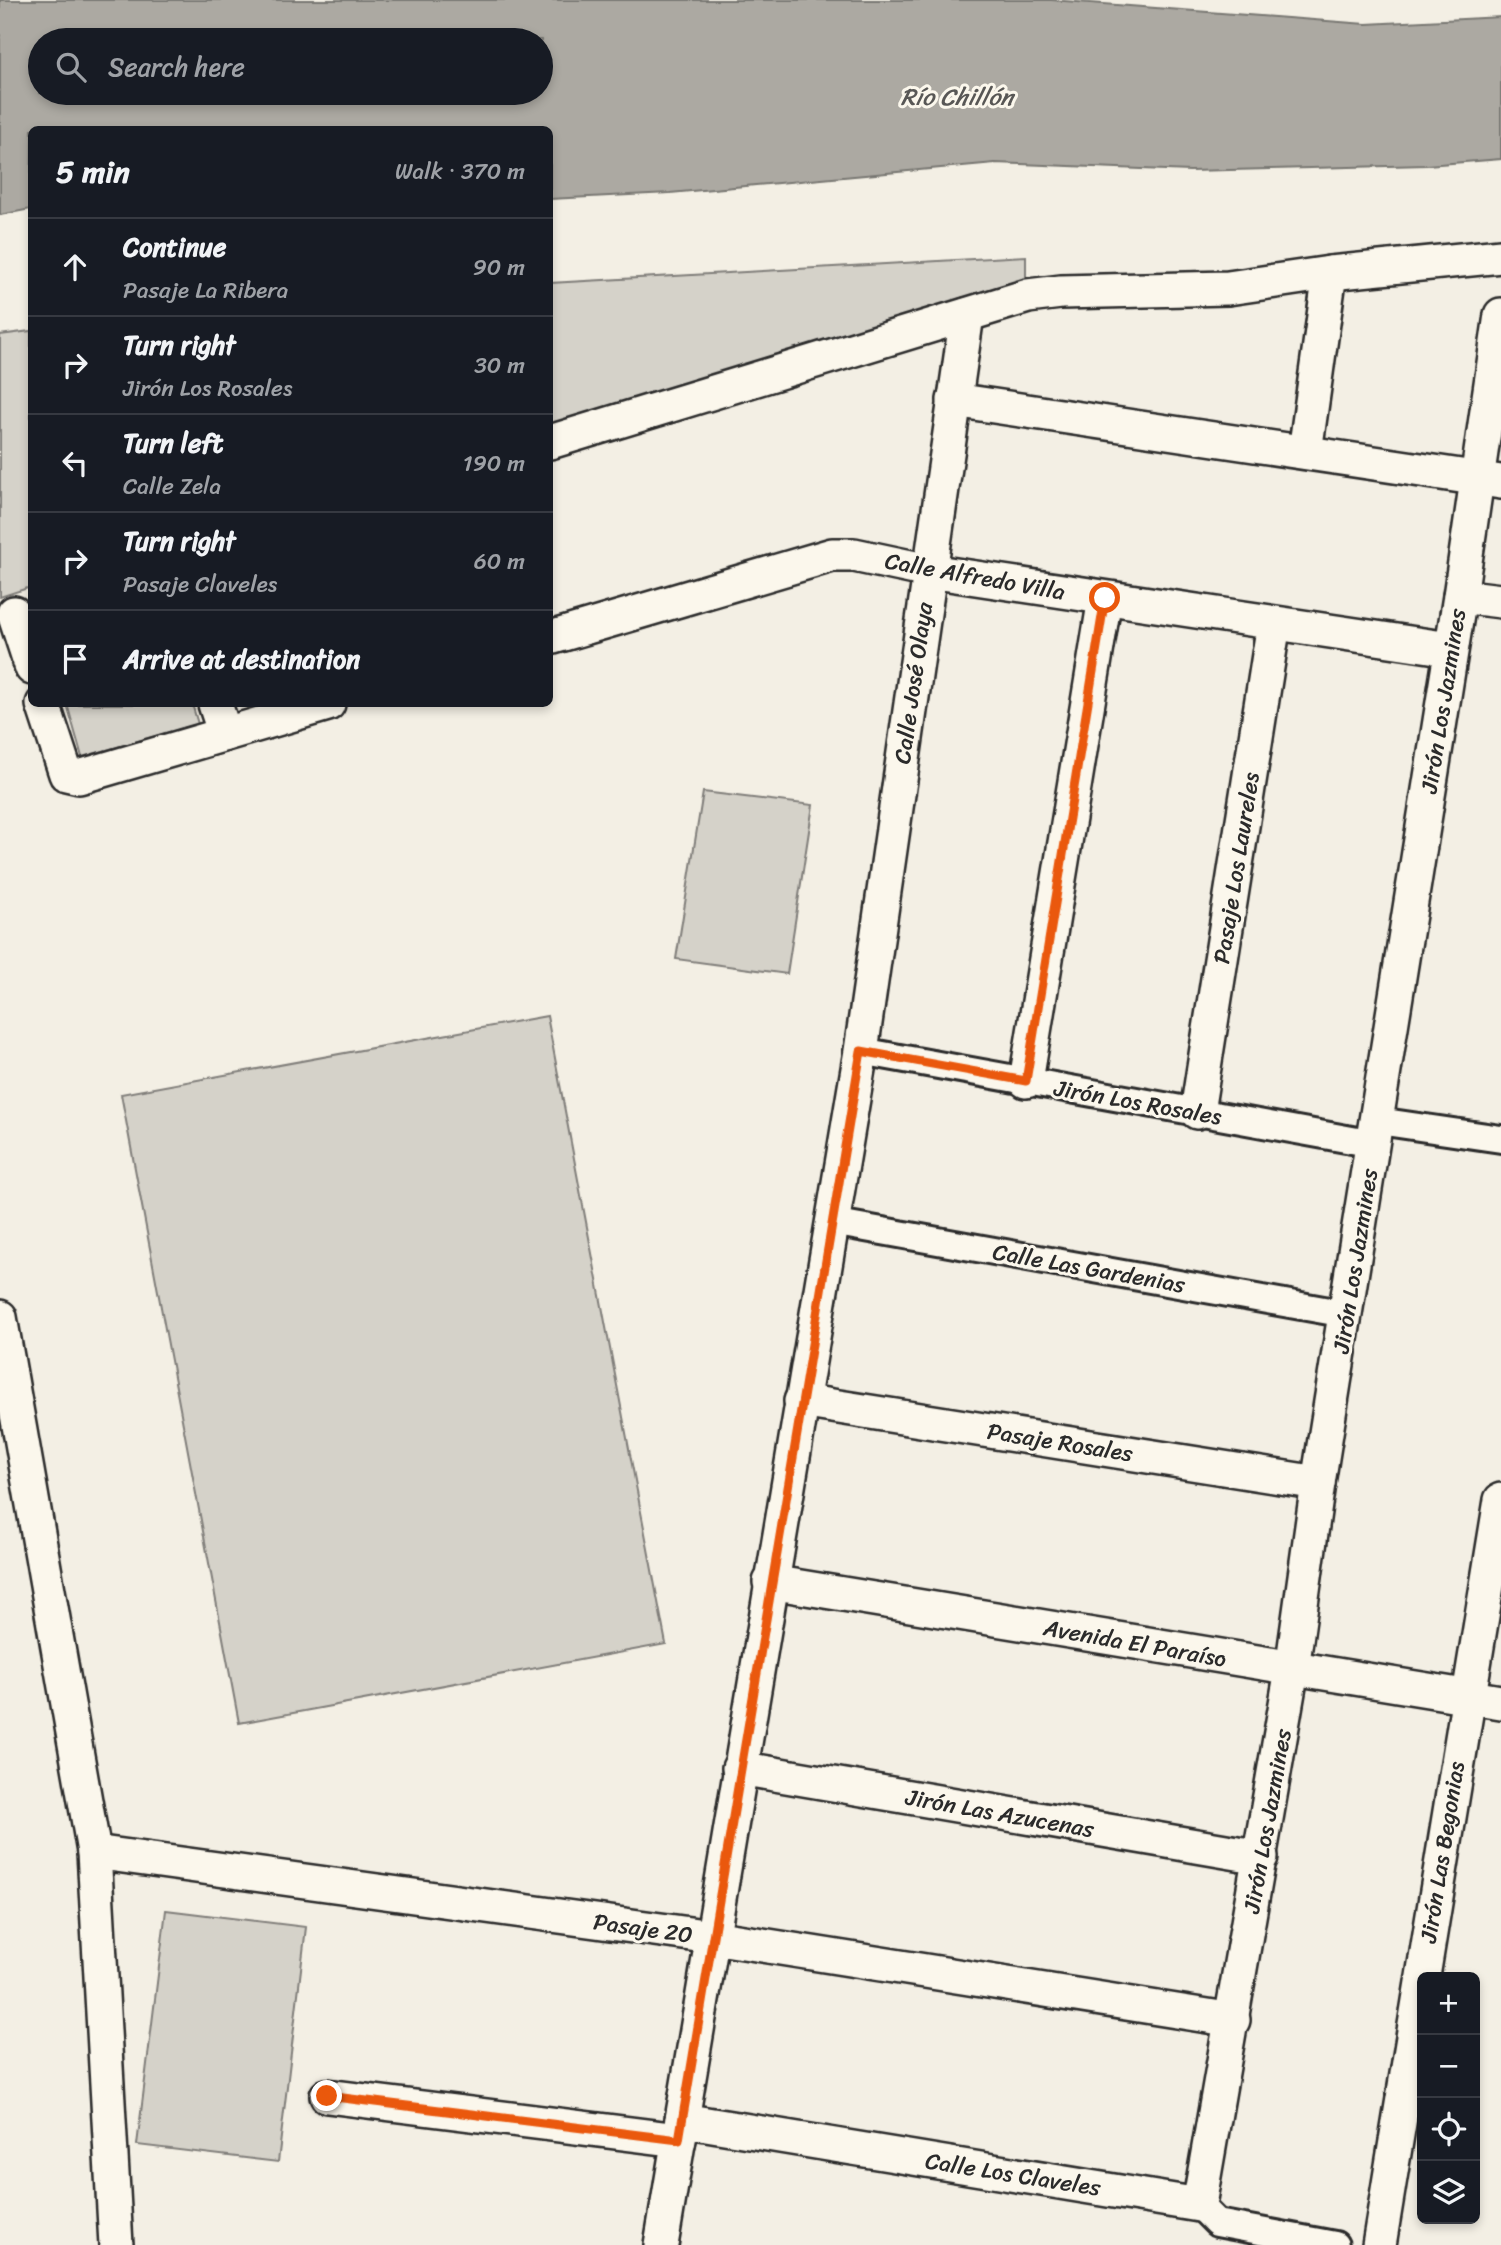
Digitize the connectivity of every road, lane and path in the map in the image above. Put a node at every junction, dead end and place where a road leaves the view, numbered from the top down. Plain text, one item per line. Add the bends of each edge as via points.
1 (1501, 256) edge
2 (1330, 273) junction
3 (967, 315) junction
4 (1501, 315) edge
5 (954, 400) junction
6 (553, 441) edge
7 (1305, 452) junction
8 (1489, 480) edge
9 (929, 571) junction
10 (1461, 596) junction
11 (1105, 598) junction
12 (1501, 601) edge
13 (15, 612) edge
14 (1274, 623) junction
15 (553, 637) edge
16 (1450, 649) junction
17 (28, 655) edge
18 (44, 707) edge
19 (306, 707) edge
20 (220, 719) edge
21 (861, 1051) junction
22 (1026, 1081) junction
23 (1197, 1112) junction
24 (1376, 1133) junction
25 (1501, 1139) edge
26 (832, 1222) junction
27 (1346, 1314) junction
28 (0, 1317) edge
29 (801, 1401) junction
30 (1318, 1483) junction
31 (1501, 1500) edge
32 (770, 1582) junction
33 (1292, 1669) junction
34 (1467, 1697) junction
35 (1501, 1702) edge
36 (739, 1769) junction
37 (94, 1852) junction
38 (1261, 1857) junction
39 (712, 1937) junction
40 (1233, 2020) junction
41 (327, 2096) dead end
42 (681, 2130) junction
43 (1199, 2205) junction
44 (116, 2245) edge
45 (661, 2245) edge
46 (1335, 2245) edge
47 (1379, 2245) edge

1 - 2 street
2 - 3 street via 1228,288 1061,292 1028,296
2 - 7 street
3 - 5 street, Calle José Olaya
3 - 6 street
4 - 8 street, Jirón Los Jazmines
5 - 7 street
5 - 9 street, Calle José Olaya
7 - 8 street
8 - 10 street, Jirón Los Jazmines
9 - 11 street, Calle Alfredo Villa
9 - 15 street, Calle Alfredo Villa via 854,555 832,555
9 - 21 street, Calle José Olaya
10 - 12 street
10 - 16 street, Jirón Los Jazmines
11 - 14 street, Calle Alfredo Villa
11 - 22 street
13 - 17 street
14 - 16 street, Calle Alfredo Villa
14 - 23 street, Pasaje Los Laureles
16 - 24 street, Jirón Los Jazmines
18 - 20 street via 66,774 79,778
19 - 20 street
21 - 22 street, Jirón Los Rosales
21 - 26 street, Calle José Olaya
22 - 23 street, Jirón Los Rosales
23 - 24 street, Jirón Los Rosales
24 - 25 street, Jirón Los Rosales
24 - 27 street, Jirón Los Jazmines
26 - 27 street, Calle Las Gardenias
26 - 29 street, Calle José Olaya
27 - 30 street, Jirón Los Jazmines
28 - 37 street
29 - 30 street, Pasaje Rosales
29 - 32 street, Calle José Olaya
30 - 33 street, Jirón Los Jazmines
31 - 34 street, Jirón Las Begonias
32 - 33 street, Avenida El Paraíso
32 - 36 street, Calle José Olaya
33 - 34 street, Avenida El Paraíso
33 - 38 street, Jirón Los Jazmines
34 - 35 street, Avenida El Paraíso
34 - 47 street, Jirón Las Begonias
36 - 38 street, Jirón Las Azucenas
36 - 39 street, Calle José Olaya
37 - 39 street, Pasaje 20
37 - 44 street
38 - 40 street, Jirón Los Jazmines
39 - 40 street, Pasaje 20
39 - 42 street, Calle José Olaya
40 - 43 street, Jirón Los Jazmines
41 - 42 street, Calle Los Claveles
42 - 43 street, Calle Los Claveles
42 - 45 street, Calle José Olaya
43 - 46 street, Calle Los Claveles via 1217,2224

